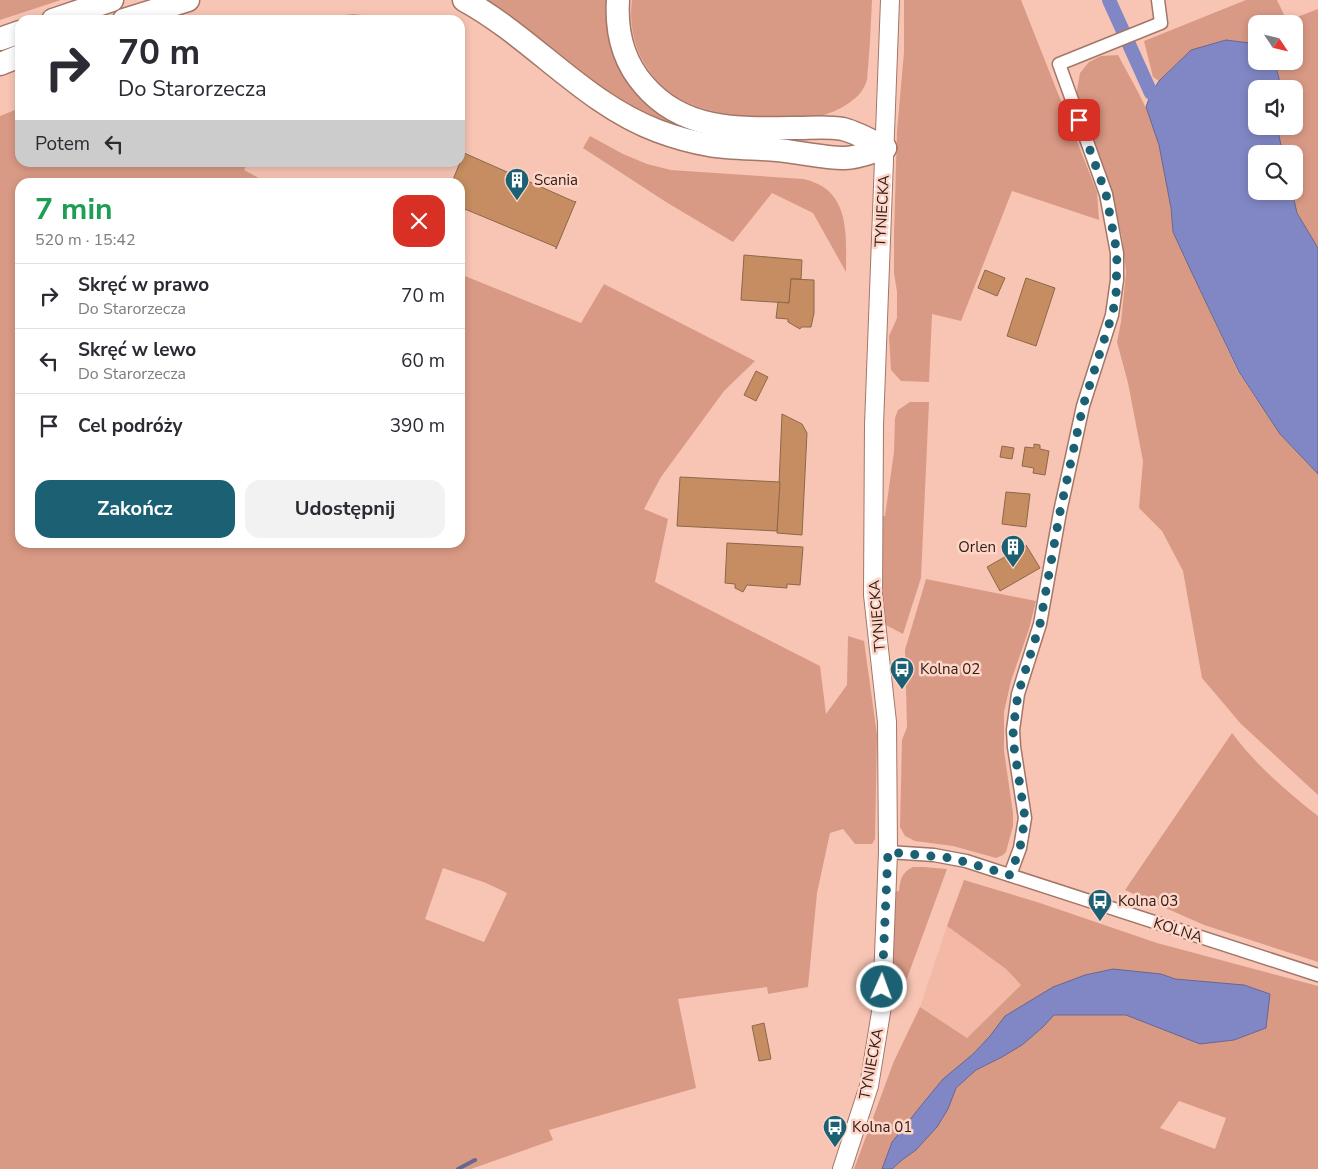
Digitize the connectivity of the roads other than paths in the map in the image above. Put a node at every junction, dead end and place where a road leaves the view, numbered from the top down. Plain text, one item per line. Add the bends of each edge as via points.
1 (112, 0) edge
2 (188, 0) edge
3 (464, 0) edge
4 (618, 0) edge
5 (890, 0) edge
6 (1158, 0) edge
7 (68, 15) edge
8 (140, 15) edge
9 (15, 34) edge
10 (0, 39) edge
11 (15, 58) edge
12 (0, 64) edge
13 (885, 148) junction
14 (888, 852) junction
15 (1010, 875) junction
16 (1318, 975) edge
17 (842, 1169) edge

1 - 7 highway
2 - 8 highway
3 - 13 highway via 510,29 606,104 657,131 710,145 846,158
4 - 13 highway via 618,28 636,75 654,98 672,110 694,120 722,126 844,130
5 - 13 street, TYNIECKA
6 - 15 street via 1161,24 1059,64 1106,194 1117,253 1117,280 1112,315 1083,406 1040,624 1018,694 1013,730 1025,818 1020,848
9 - 10 highway
11 - 12 highway
13 - 14 street, TYNIECKA via 878,283 872,564 886,722
14 - 15 street, KOLNA via 951,858
14 - 17 street, TYNIECKA via 882,1006 869,1086
15 - 16 street, KOLNA

